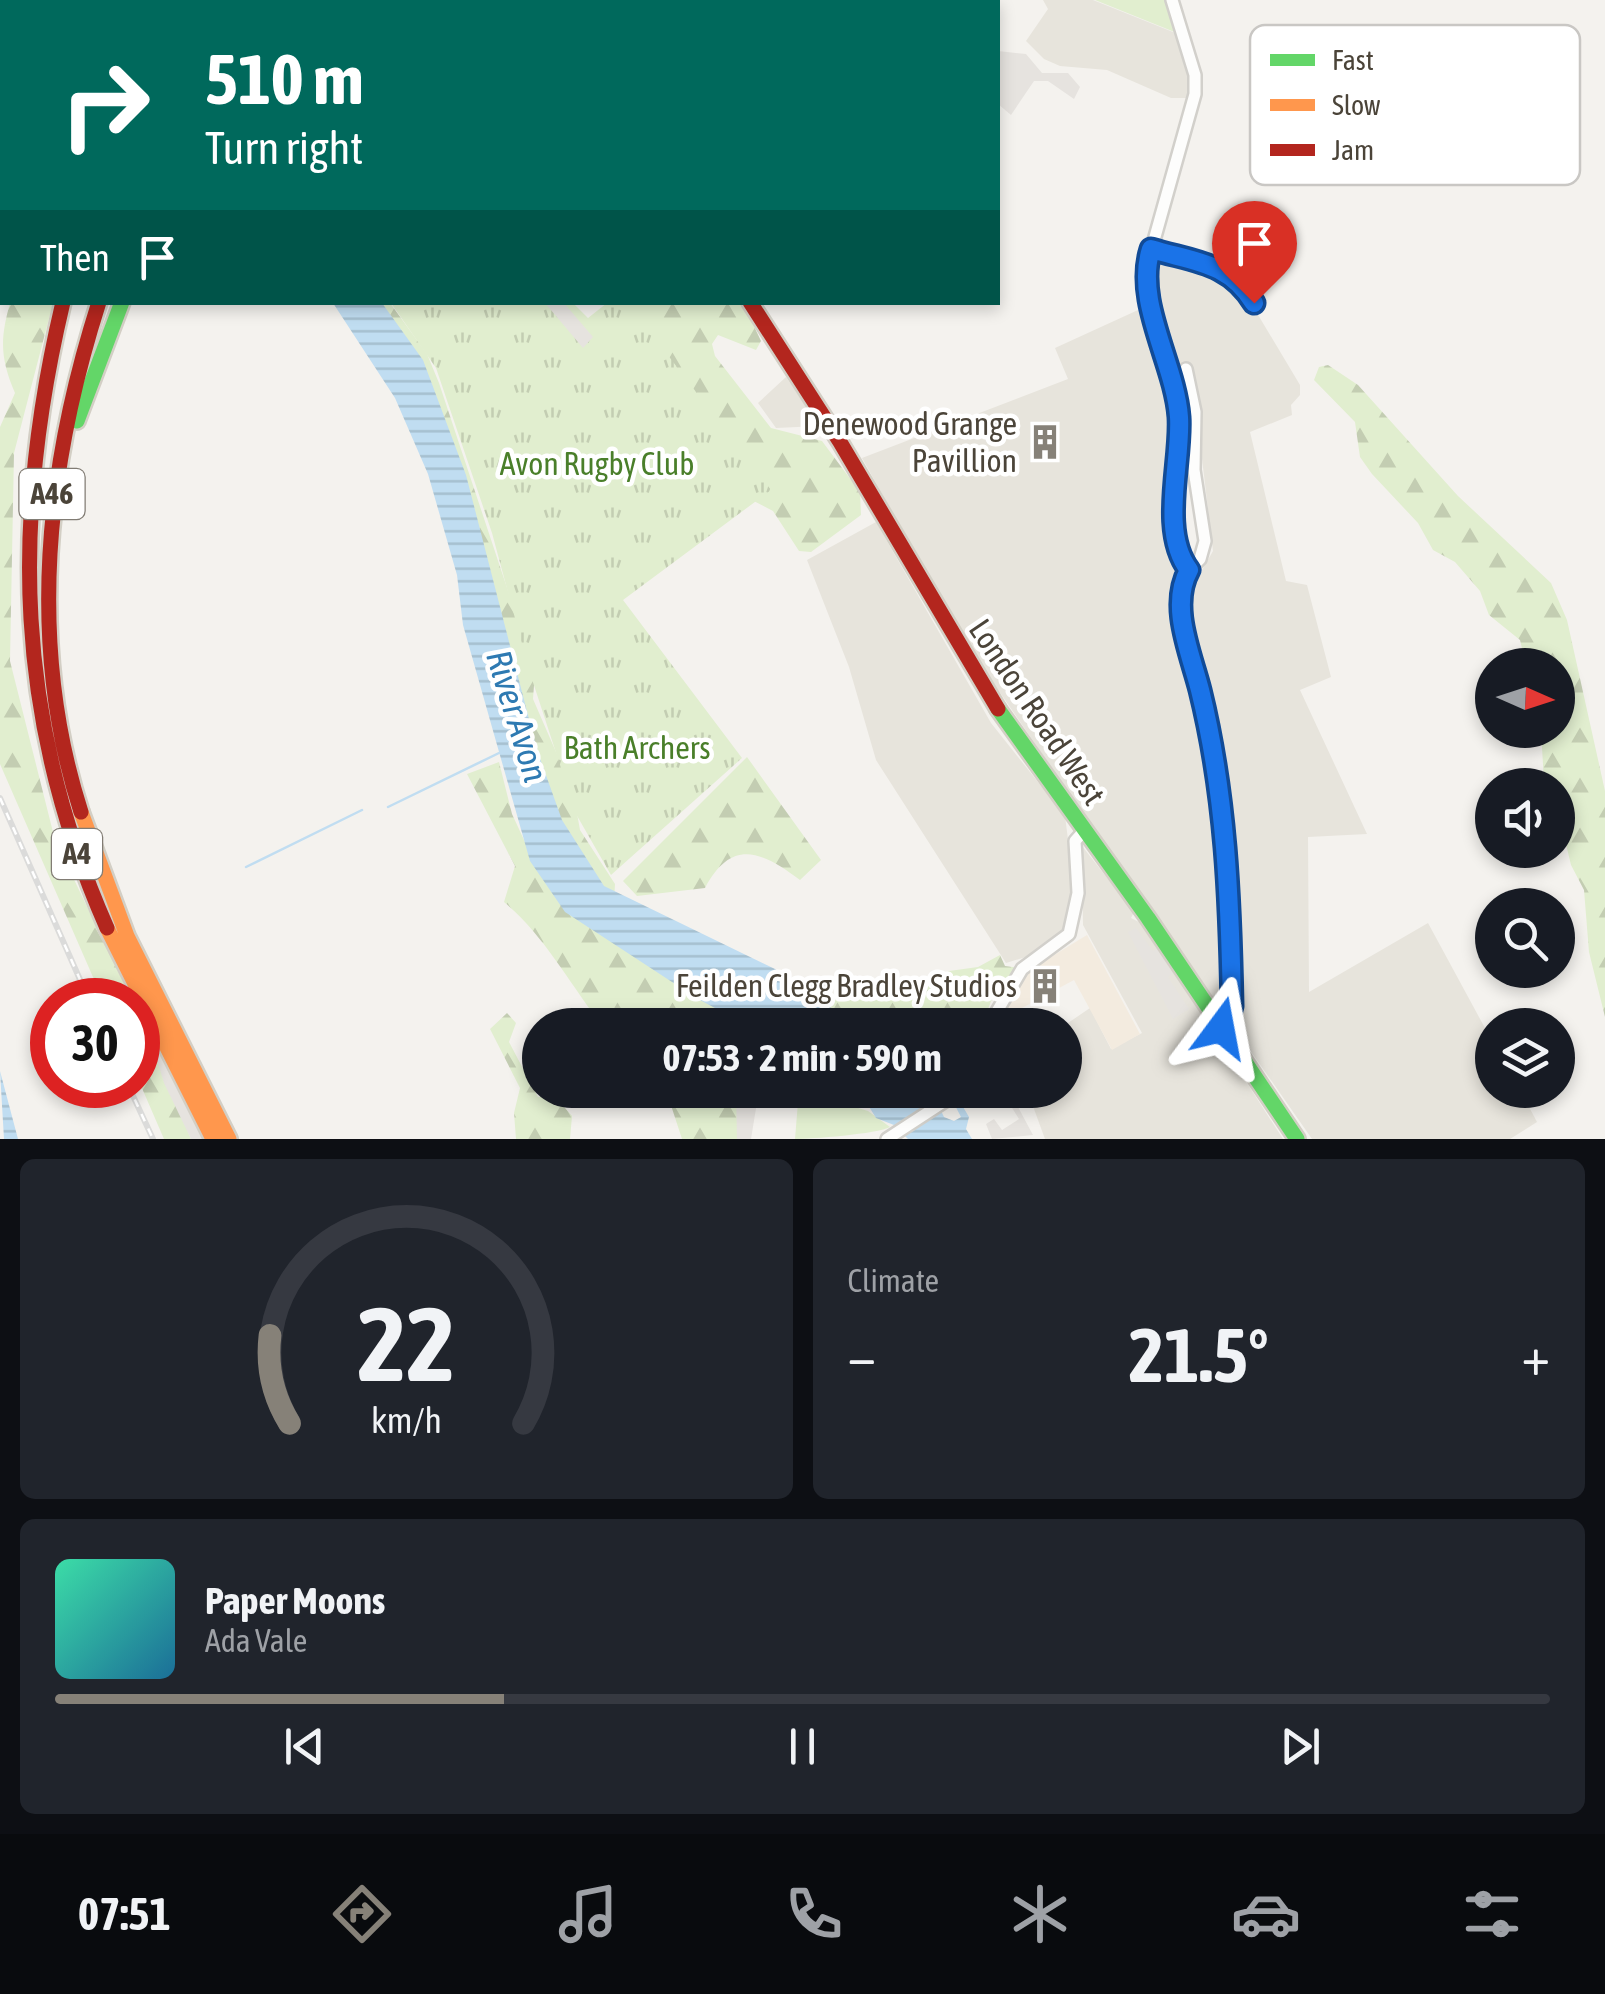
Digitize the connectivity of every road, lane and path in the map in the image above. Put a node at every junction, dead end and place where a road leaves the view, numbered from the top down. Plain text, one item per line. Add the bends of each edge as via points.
1 (1172, 0) edge
2 (1151, 249) junction
3 (1254, 303) dead end
4 (62, 305) edge
5 (77, 305) edge
6 (98, 305) edge
7 (121, 305) edge
8 (752, 305) edge
9 (1186, 369) dead end
10 (29, 544) junction
11 (1189, 570) junction
12 (56, 691) junction
13 (1084, 831) junction
14 (998, 1008) edge
15 (1221, 1028) junction
16 (934, 1108) edge
17 (213, 1139) edge
18 (229, 1139) edge
19 (887, 1139) edge
20 (1296, 1139) edge

1 - 2 street via 1195,94
2 - 3 street via 1226,271
2 - 11 street via 1146,281 1179,416 1174,500 1179,550
4 - 10 main road via 36,420
5 - 10 main road, A46 via 45,416
6 - 12 main road, A46 via 75,373 52,487 46,600
7 - 12 main road via 89,379 60,498 52,572
8 - 13 main road, London Road West via 1005,721
9 - 11 street via 1205,541
10 - 17 main road, A4 via 32,656 57,794 102,916
11 - 15 street via 1183,623 1213,742 1229,863 1232,1006
12 - 18 main road, A4 via 97,863
13 - 14 street via 1075,840 1078,893 1070,934 1022,968
13 - 15 main road, London Road West
15 - 20 main road, London Road West
16 - 19 street

